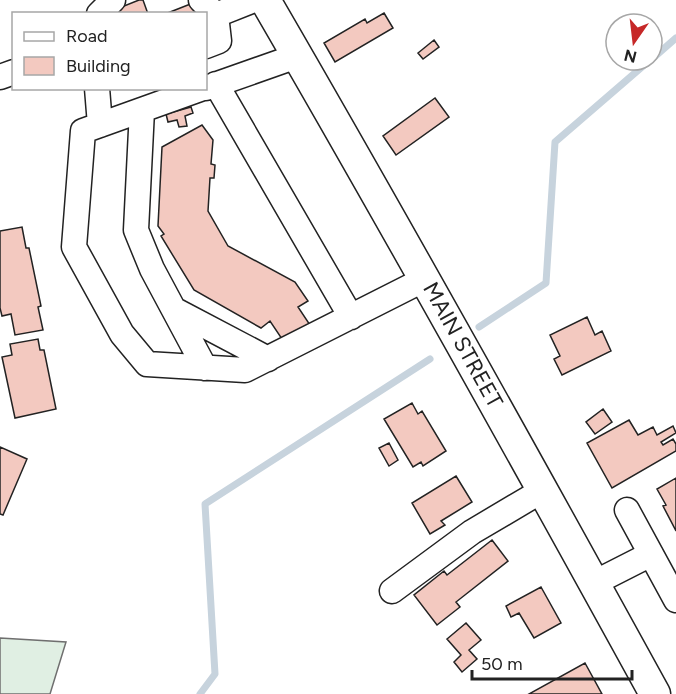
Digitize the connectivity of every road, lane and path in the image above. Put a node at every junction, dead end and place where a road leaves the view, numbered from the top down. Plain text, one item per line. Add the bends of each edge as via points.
1 (113, 0) edge
2 (254, 0) edge
3 (265, 0) edge
4 (209, 8) edge
5 (101, 12) edge
6 (212, 44) edge
7 (297, 56) junction
8 (213, 85) edge
9 (97, 90) edge
10 (199, 90) edge
11 (142, 110) junction
12 (100, 125) junction
13 (425, 279) junction
14 (175, 310) junction
15 (351, 316) junction
16 (268, 358) junction
17 (205, 368) junction
18 (543, 490) junction
19 (627, 510) dead end
20 (651, 554) junction
21 (594, 583) junction
22 (392, 591) dead end
23 (676, 600) edge
24 (655, 694) edge

1 - 5 lane
2 - 4 lane
3 - 7 main road, MAIN STREET
4 - 6 lane
6 - 8 lane
7 - 8 lane
7 - 13 main road, MAIN STREET
8 - 15 lane
9 - 12 lane
10 - 11 lane
11 - 12 lane
11 - 14 lane via 136,230
12 - 17 lane via 83,131 74,247 122,334 147,364
13 - 15 lane
13 - 18 main road, MAIN STREET
14 - 16 lane
14 - 17 lane
15 - 16 lane
16 - 17 lane via 245,370
18 - 21 main road, MAIN STREET
18 - 22 lane via 472,532
19 - 20 lane
20 - 21 lane
20 - 23 lane
21 - 24 main road, MAIN STREET

